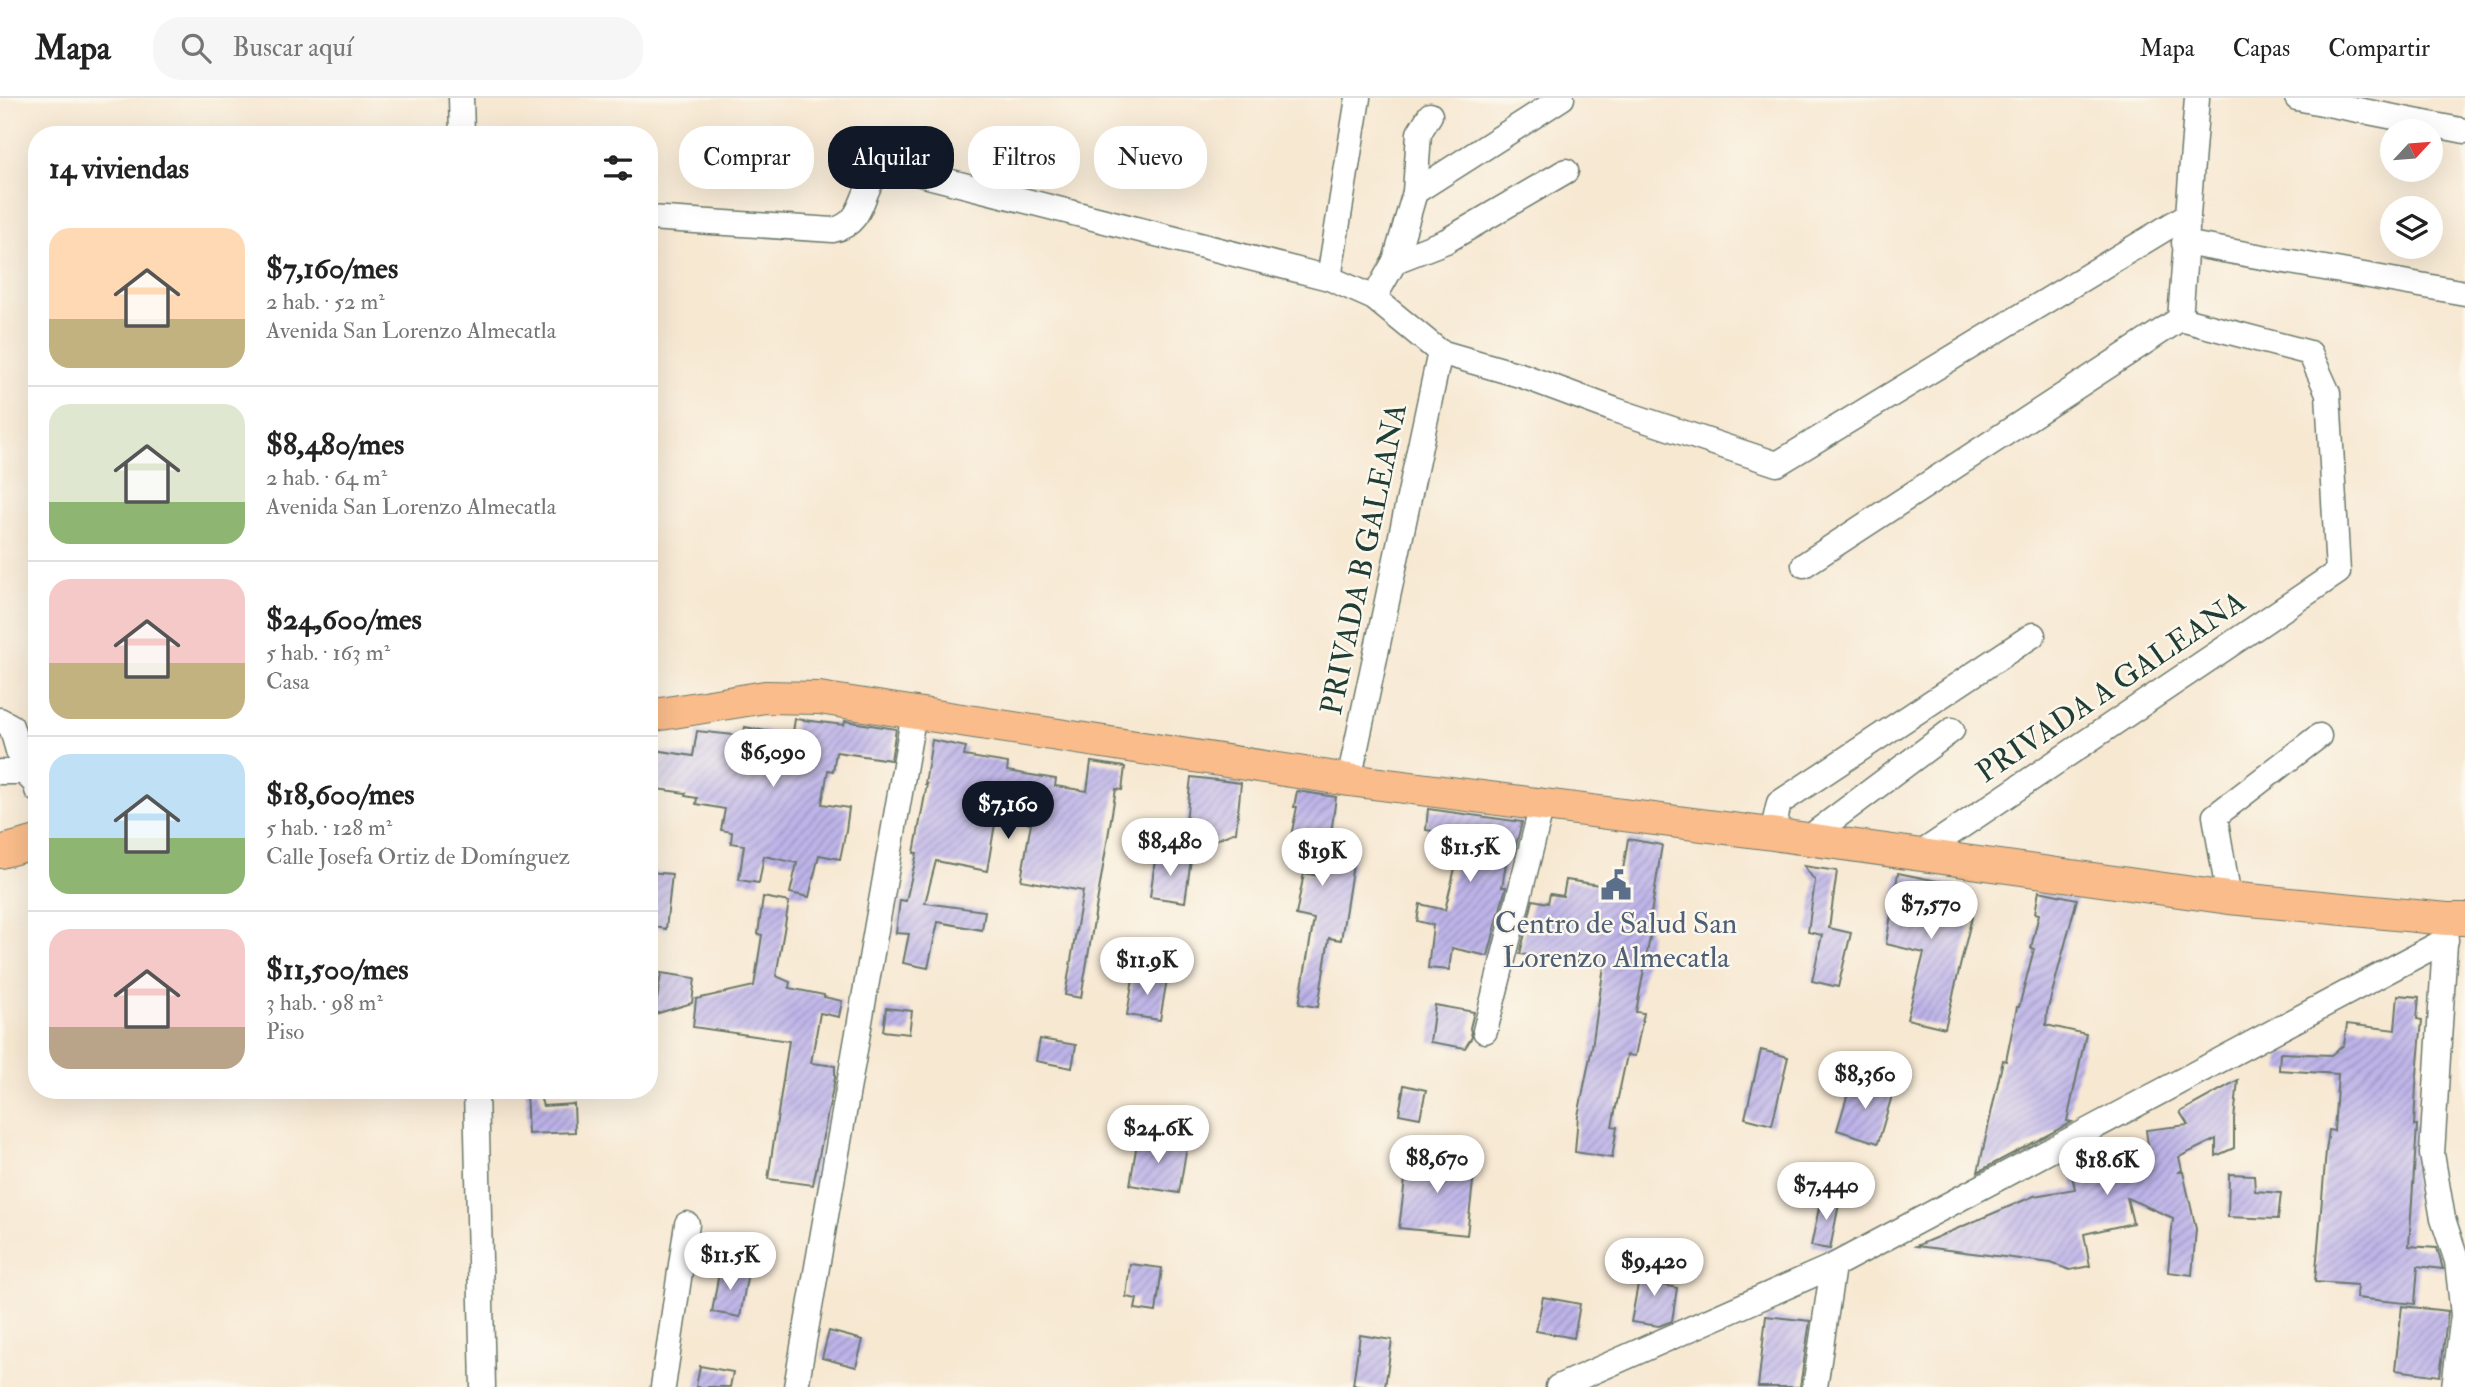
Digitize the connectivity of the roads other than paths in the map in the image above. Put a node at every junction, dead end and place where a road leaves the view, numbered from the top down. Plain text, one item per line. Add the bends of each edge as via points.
1 (461, 98) edge
2 (1359, 98) edge
3 (1562, 98) edge
4 (2197, 98) edge
5 (2297, 98) edge
6 (1430, 115) dead end
7 (462, 126) edge
8 (2465, 131) edge
9 (1566, 171) dead end
10 (1415, 192) junction
11 (2186, 216) junction
12 (658, 219) edge
13 (2185, 243) junction
14 (1395, 261) junction
15 (1329, 278) junction
16 (2465, 293) edge
17 (1374, 298) junction
18 (2180, 319) junction
19 (1440, 352) junction
20 (1804, 565) dead end
21 (2033, 635) dead end
22 (914, 713) junction
23 (658, 715) edge
24 (0, 720) edge
25 (1952, 730) dead end
26 (2319, 736) dead end
27 (20, 778) edge
28 (1349, 780) junction
29 (1542, 805) junction
30 (1772, 834) junction
31 (1807, 839) junction
32 (28, 844) edge
33 (0, 852) edge
34 (1920, 854) junction
35 (2229, 898) junction
36 (2452, 926) edge
37 (1485, 1031) dead end
38 (476, 1099) edge
39 (2454, 1222) edge
40 (687, 1224) dead end
41 (1833, 1266) junction
42 (483, 1387) edge
43 (663, 1387) edge
44 (796, 1387) edge
45 (1558, 1387) edge
46 (1815, 1387) edge
47 (2454, 1387) edge

1 - 7 street
2 - 15 street
3 - 10 street
4 - 11 street
5 - 8 street
6 - 10 street via 1419,133
9 - 14 street via 1446,241
10 - 14 street
11 - 13 street
11 - 19 street via 1777,464
12 - 15 street via 846,228 877,174 891,169
13 - 16 street
13 - 18 street
14 - 17 street
15 - 17 street
17 - 19 street
18 - 20 street
18 - 34 street, PRIVADA A GALEANA via 2310,353 2328,393 2338,572
19 - 28 street, PRIVADA B GALEANA
21 - 30 street via 1779,803
22 - 23 main road via 819,698 765,697
22 - 28 main road
22 - 44 street
24 - 27 street via 11,726
25 - 31 street
26 - 35 street via 2215,816
28 - 29 main road
29 - 30 main road
29 - 37 street
30 - 31 main road
31 - 34 main road
32 - 33 main road
34 - 35 main road
35 - 36 main road
36 - 39 street via 2432,1154
36 - 41 street
38 - 42 street
39 - 47 street via 2463,1315
40 - 43 street
41 - 45 street
41 - 46 street

